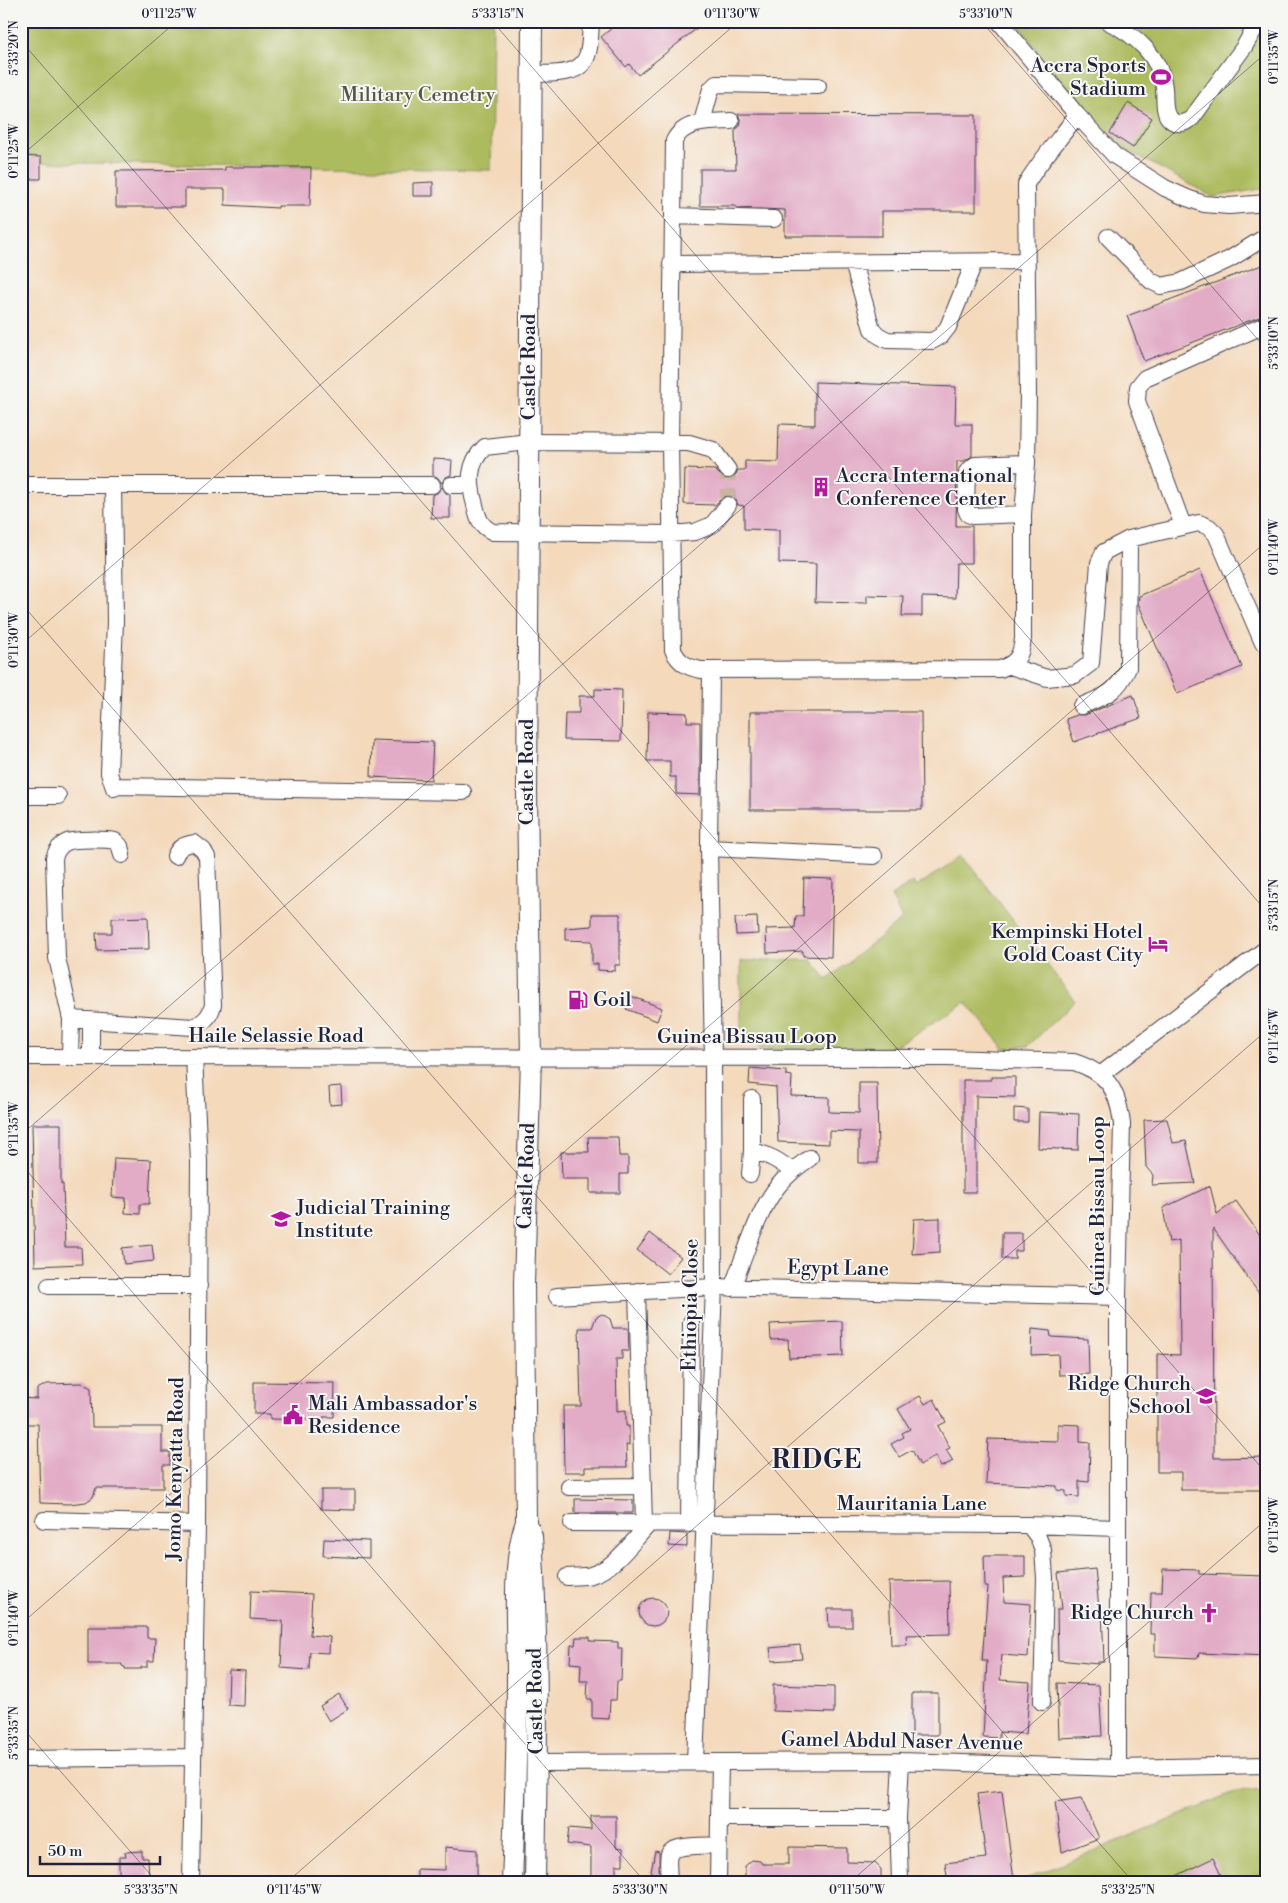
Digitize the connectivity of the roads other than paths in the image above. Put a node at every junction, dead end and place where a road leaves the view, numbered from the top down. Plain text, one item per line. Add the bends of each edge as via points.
1 (532, 21) edge
2 (591, 21) edge
3 (1000, 21) edge
4 (1107, 21) edge
5 (1259, 21) edge
6 (532, 74) junction
7 (818, 86) dead end
8 (1077, 115) junction
9 (731, 121) dead end
10 (702, 122) junction
11 (1266, 204) edge
12 (672, 216) junction
13 (774, 219) dead end
14 (1267, 236) edge
15 (1108, 237) dead end
16 (974, 262) junction
17 (1027, 262) junction
18 (853, 263) junction
19 (671, 264) junction
20 (1267, 324) edge
21 (528, 442) junction
22 (670, 442) junction
23 (1027, 463) junction
24 (728, 470) tunnel mouth
25 (21, 485) edge
26 (113, 485) junction
27 (432, 485) dead end
28 (451, 485) dead end
29 (469, 485) junction
30 (728, 505) tunnel mouth
31 (1023, 514) junction
32 (1183, 526) junction
33 (529, 533) junction
34 (671, 534) junction
35 (1129, 540) junction
36 (1264, 643) dead end
37 (1010, 666) junction
38 (711, 670) junction
39 (1081, 706) dead end
40 (463, 792) dead end
41 (21, 796) edge
42 (58, 796) dead end
43 (710, 848) junction
44 (122, 855) dead end
45 (174, 856) dead end
46 (874, 856) dead end
47 (1267, 948) edge
48 (71, 1019) junction
49 (91, 1020) junction
50 (21, 1057) edge
51 (70, 1057) junction
52 (91, 1057) junction
53 (194, 1057) junction
54 (531, 1059) junction
55 (713, 1059) junction
56 (1100, 1075) junction
57 (752, 1099) dead end
58 (752, 1151) junction
59 (810, 1158) dead end
60 (792, 1171) junction
61 (750, 1174) dead end
62 (49, 1286) dead end
63 (199, 1286) junction
64 (714, 1287) junction
65 (732, 1288) junction
66 (637, 1291) junction
67 (557, 1296) dead end
68 (1118, 1297) junction
69 (691, 1322) dead end
70 (643, 1486) junction
71 (569, 1487) dead end
72 (44, 1520) dead end
73 (526, 1522) junction
74 (572, 1522) dead end
75 (197, 1524) junction
76 (646, 1524) junction
77 (689, 1524) junction
78 (706, 1524) junction
79 (1030, 1525) junction
80 (1118, 1528) junction
81 (567, 1577) dead end
82 (1042, 1702) dead end
83 (192, 1758) junction
84 (21, 1759) edge
85 (901, 1761) junction
86 (695, 1762) junction
87 (720, 1762) junction
88 (537, 1763) junction
89 (1267, 1765) edge
90 (1118, 1768) junction
91 (719, 1818) junction
92 (898, 1818) junction
93 (718, 1845) junction
94 (191, 1882) edge
95 (512, 1882) edge
96 (535, 1882) edge
97 (669, 1882) edge
98 (718, 1882) edge
99 (900, 1882) edge

1 - 6 main road, Castle Road
2 - 6 street via 587,58 578,67 571,72
3 - 8 street
4 - 5 street via 1138,42 1154,58 1164,81 1166,113 1174,122 1181,124 1192,118
6 - 21 main road, Castle Road
7 - 10 street via 716,84 711,89
8 - 11 street via 1115,156 1165,188 1204,204
8 - 17 street via 1026,184
9 - 10 street
10 - 12 street via 685,128 674,141
12 - 13 street
12 - 19 street
14 - 15 street via 1230,259 1182,282 1161,286 1151,281
16 - 17 street
16 - 18 street
16 - 18 street via 948,327 932,341 887,340 878,335 872,329
17 - 23 street
18 - 19 street
19 - 22 street
20 - 32 street via 1145,378 1138,387 1137,402
21 - 22 street
21 - 29 street via 485,447 473,462
21 - 33 main road, Castle Road
22 - 24 street via 690,443 714,450
22 - 34 street
23 - 31 street
23 - 31 street via 975,465 967,472 968,514
25 - 26 street
26 - 27 street
26 - 40 street via 115,621 110,774 114,788
28 - 29 street
29 - 33 street via 479,522 485,528 493,532
30 - 34 street via 712,525 695,532
31 - 37 street via 1022,654
32 - 35 street
32 - 36 street via 1200,523 1216,534
33 - 34 street
33 - 54 main road, Castle Road via 527,792
34 - 38 street via 674,650 677,658 690,668
35 - 37 street via 1104,552 1099,563 1091,663 1074,675 1047,678
35 - 39 street via 1128,668 1122,682 1108,695
37 - 38 street via 1000,669
38 - 43 street, Ethiopia Close
41 - 42 street
43 - 46 street
43 - 55 street, Ethiopia Close
44 - 48 street via 115,840 107,839 67,842 57,849 54,858 56,958
45 - 49 street via 183,845 194,843 207,857 211,1014 203,1023 193,1027
47 - 56 street
48 - 49 street
48 - 51 street
49 - 52 street
50 - 51 street, Haile Selassie Road
51 - 52 street, Haile Selassie Road
52 - 53 street, Haile Selassie Road
53 - 54 street, Haile Selassie Road
53 - 63 street, Jomo Kenyatta Road via 199,1162
54 - 55 street, Guinea Bissau Loop
54 - 73 main road, Castle Road via 524,1284
55 - 56 street, Guinea Bissau Loop via 947,1058 1074,1062 1088,1066
55 - 64 street, Ethiopia Close
56 - 68 street, Guinea Bissau Loop via 1112,1086 1119,1102 1122,1124
57 - 58 street
58 - 60 street via 778,1160
58 - 61 street
59 - 60 street
60 - 65 street via 777,1187 762,1213
62 - 63 street
63 - 75 street, Jomo Kenyatta Road
64 - 65 street, Egypt Lane
64 - 66 street, Egypt Lane
64 - 78 street, Ethiopia Close
65 - 68 street, Egypt Lane
66 - 67 street, Egypt Lane
66 - 70 street
68 - 80 street, Guinea Bissau Loop
69 - 77 street
70 - 71 street
70 - 76 street
72 - 75 street
73 - 88 main road, Castle Road via 532,1536 535,1592
73 - 95 main road, Castle Road via 520,1538 517,1592 517,1763
74 - 76 street, Mauritania Lane
75 - 83 street, Jomo Kenyatta Road
76 - 77 street, Mauritania Lane
76 - 81 street via 617,1559 604,1569 590,1575
77 - 78 street, Mauritania Lane
78 - 79 street, Mauritania Lane
78 - 86 street, Ethiopia Close
79 - 80 street, Mauritania Lane
79 - 82 street via 1043,1550 1045,1578
80 - 90 street, Guinea Bissau Loop
83 - 84 street
83 - 94 street, Jomo Kenyatta Road
85 - 87 street, Gamel Abdul Naser Avenue
85 - 90 street, Gamel Abdul Naser Avenue
85 - 92 street
86 - 87 street, Gamel Abdul Naser Avenue
86 - 88 street, Gamel Abdul Naser Avenue
87 - 91 street
88 - 96 main road, Castle Road
89 - 90 street, Gamel Abdul Naser Avenue
91 - 92 street
91 - 93 street
92 - 99 street
93 - 97 street via 672,1850 669,1854
93 - 98 street

